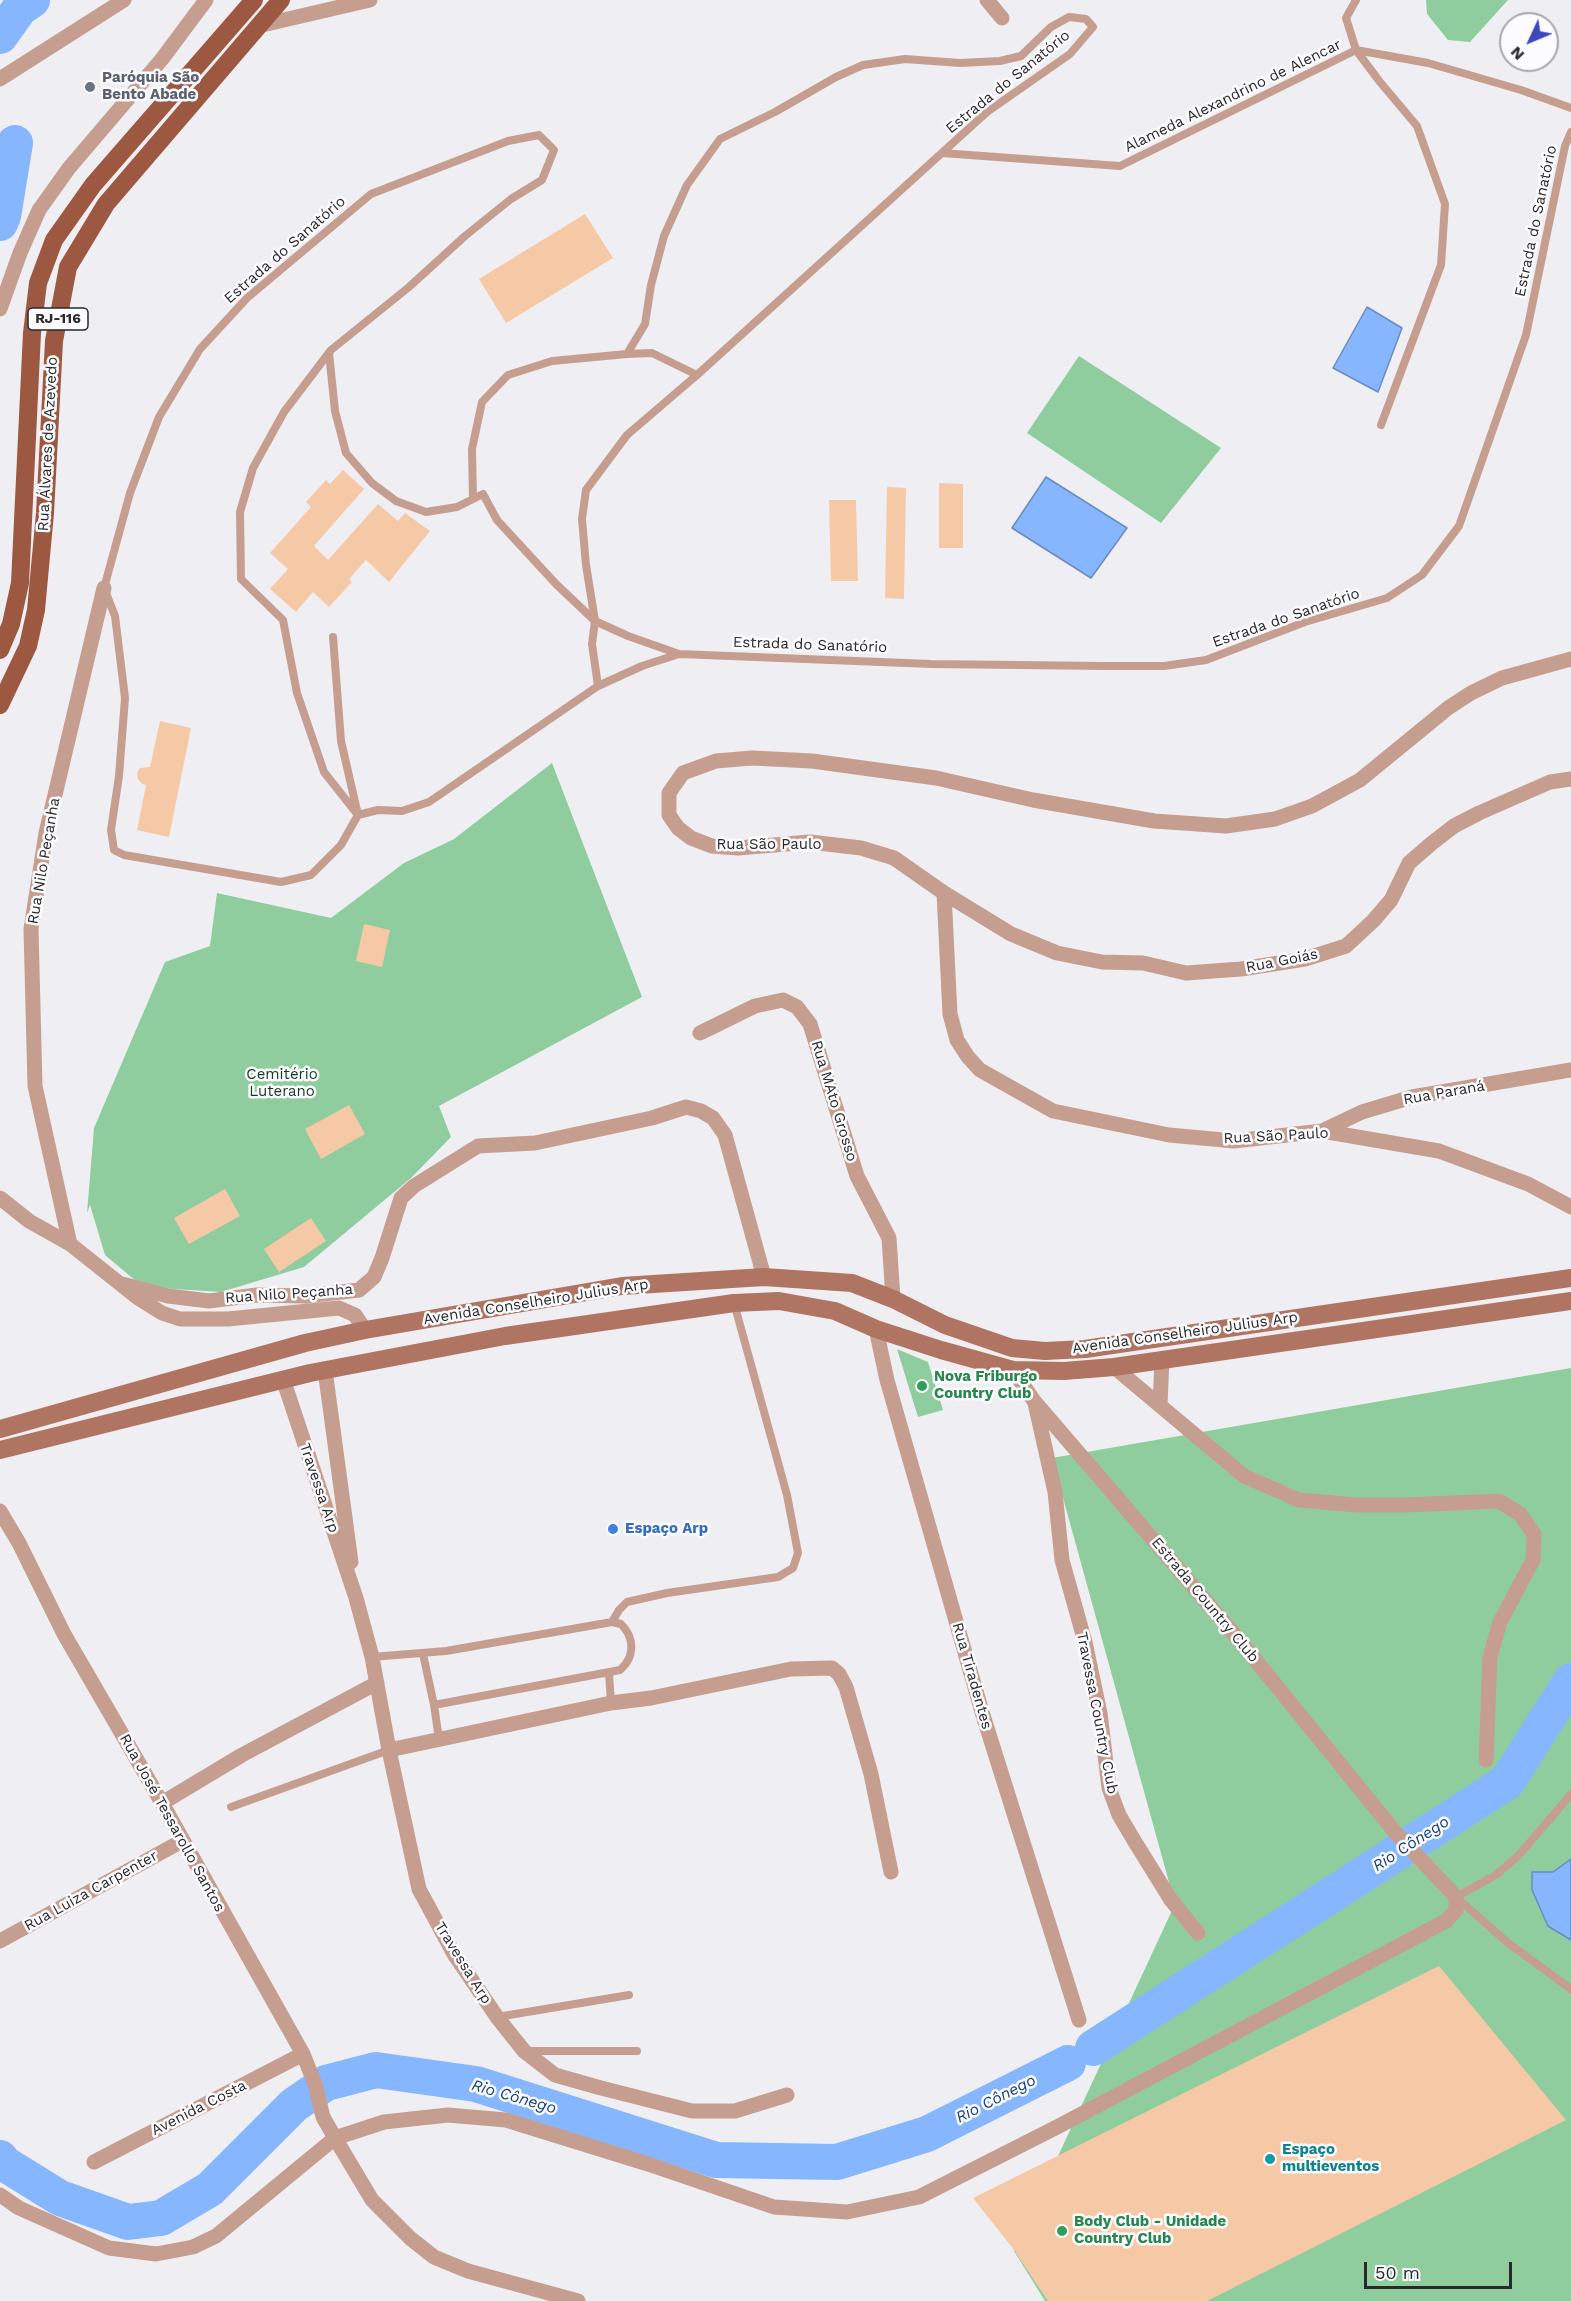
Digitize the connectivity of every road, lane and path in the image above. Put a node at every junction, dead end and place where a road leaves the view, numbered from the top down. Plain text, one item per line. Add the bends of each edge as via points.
1 (124, 0) edge
2 (206, 0) edge
3 (254, 0) edge
4 (280, 0) edge
5 (370, 0) edge
6 (987, 0) edge
7 (1356, 0) edge
8 (1002, 18) dead end
9 (258, 26) junction
10 (1356, 50) junction
11 (0, 79) edge
12 (1571, 108) edge
13 (1571, 132) edge
14 (942, 153) junction
15 (0, 309) edge
16 (329, 353) junction
17 (627, 354) junction
18 (697, 375) junction
19 (1381, 425) dead end
20 (473, 498) junction
21 (104, 588) junction
22 (594, 621) junction
23 (333, 637) dead end
24 (0, 650) edge
25 (679, 654) junction
26 (1571, 659) edge
27 (598, 686) junction
28 (0, 705) edge
29 (1571, 779) edge
30 (358, 816) junction
31 (944, 893) junction
32 (700, 1033) dead end
33 (1571, 1070) edge
34 (1322, 1131) junction
35 (0, 1198) edge
36 (1571, 1207) edge
37 (70, 1244) junction
38 (764, 1277) junction
39 (1571, 1278) edge
40 (123, 1284) junction
41 (893, 1299) junction
42 (1571, 1301) edge
43 (734, 1304) junction
44 (876, 1329) junction
45 (365, 1330) junction
46 (1162, 1359) junction
47 (1114, 1367) junction
48 (325, 1370) junction
49 (1013, 1370) junction
50 (283, 1379) junction
51 (1034, 1401) junction
52 (1160, 1405) junction
53 (0, 1429) edge
54 (0, 1450) edge
55 (0, 1511) edge
56 (356, 1598) junction
57 (612, 1622) junction
58 (423, 1654) junction
59 (372, 1657) junction
60 (609, 1673) junction
61 (377, 1683) junction
62 (611, 1703) junction
63 (434, 1705) junction
64 (439, 1739) junction
65 (389, 1750) junction
66 (1486, 1760) dead end
67 (1571, 1794) edge
68 (162, 1803) junction
69 (231, 1807) dead end
70 (182, 1841) junction
71 (891, 1872) dead end
72 (1456, 1897) junction
73 (1198, 1933) dead end
74 (0, 1941) edge
75 (1571, 1989) edge
76 (629, 1995) dead end
77 (497, 2017) junction
78 (1079, 2020) dead end
79 (524, 2051) junction
80 (637, 2051) dead end
81 (303, 2054) junction
82 (787, 2095) dead end
83 (334, 2138) junction
84 (94, 2162) dead end
85 (0, 2194) edge
86 (578, 2301) edge

1 - 11 street
2 - 15 street via 39,210
3 - 24 main road, Rua Álvares de Azevedo / RJ-116 via 93,185 54,240 38,283 32,333 20,583 11,624
4 - 9 main road, Rua Álvares de Azevedo / RJ-116
5 - 9 street
6 - 8 street
7 - 10 lane via 1346,18
9 - 28 main road, Rua Álvares de Azevedo / RJ-116 via 106,204 68,267 54,341 36,610 28,646
10 - 12 lane via 1428,63
10 - 14 lane, Alameda Alexandrino de Alencar via 1120,166
10 - 19 lane via 1417,126 1445,204 1441,266
13 - 25 lane, Estrada do Sanatório via 1526,335 1459,526 1422,575 1387,598 1305,622 1206,660 1164,666
14 - 17 lane, Estrada do Sanatório via 987,112 1070,54 1093,27 1086,19 1069,16 1051,27 1021,56 1000,62 905,59 863,65 720,140 687,185 664,236 645,324
14 - 18 lane, Estrada do Sanatório
16 - 20 lane via 335,411 346,453 372,483 396,501 426,512 457,507
16 - 21 lane, Estrada do Sanatório via 465,236 542,180 554,150 539,135 508,141 371,194 247,298 200,349 159,417 130,493
16 - 30 lane, Estrada do Sanatório via 284,412 253,468 240,512 241,579 283,620 297,693 324,772
17 - 18 lane via 652,353
17 - 20 lane via 552,362 508,375 482,402 472,449
18 - 22 lane, Estrada do Sanatório via 627,435 586,490 582,519
20 - 22 lane, Estrada do Sanatório via 483,494 497,520
21 - 30 lane via 115,616 124,698 111,830 114,850 124,855 281,882 311,875 341,845
21 - 37 street, Rua Nilo Peçanha via 46,833 31,929 35,1086
22 - 25 lane, Estrada do Sanatório
22 - 27 lane, Estrada do Sanatório via 592,644
23 - 30 lane via 341,741
25 - 27 lane, Estrada do Sanatório
26 - 31 street, Rua São Paulo via 1502,678 1471,693 1359,780 1311,806 1265,821 1226,826 1154,821 936,778 772,759 716,761 683,773 669,793 669,815 678,828 712,846 738,848 810,842 861,848 894,858
27 - 30 lane, Estrada do Sanatório via 429,802 402,811 378,810
29 - 31 street, Rua Goiás via 1550,782 1454,826 1409,864 1391,900 1346,946 1305,959 1186,973 1143,963 1102,962 1057,953 1011,934
31 - 34 street, Rua São Paulo via 950,1014 957,1040 980,1070 1053,1111 1169,1135 1234,1141
32 - 41 street, Rua MAto Grosso via 755,1005 783,1000 797,1007 810,1024 857,1176 889,1238
33 - 34 street, Rua Paraná via 1412,1097 1362,1112
34 - 36 street, Rua São Paulo via 1439,1151 1528,1184
35 - 37 street, Rua Nilo Peçanha via 29,1221
37 - 40 street, Rua Nilo Peçanha
38 - 40 street, Rua Nilo Peçanha via 725,1135 713,1118 686,1107 535,1143 478,1146 401,1198 378,1268 359,1290 305,1296 257,1294 209,1301 168,1296
38 - 41 main road, Avenida Conselheiro Julius Arp via 852,1283
38 - 45 main road, Avenida Conselheiro Julius Arp via 622,1286
39 - 41 main road, Avenida Conselheiro Julius Arp via 1065,1350 1012,1348 945,1325
40 - 45 street, Rua Nilo Peçanha via 162,1313 180,1319 228,1319 339,1308 355,1315
42 - 46 main road, Avenida Conselheiro Julius Arp
43 - 44 main road, Avenida Conselheiro Julius Arp via 778,1301 835,1311
43 - 48 main road, Avenida Conselheiro Julius Arp via 505,1336
43 - 57 lane via 787,1495 798,1553 793,1568 778,1577 627,1602
44 - 49 main road, Avenida Conselheiro Julius Arp
44 - 78 street, Rua Tiradentes via 887,1380 982,1712
45 - 53 main road, Avenida Conselheiro Julius Arp via 286,1348
46 - 47 main road, Avenida Conselheiro Julius Arp
46 - 52 street
47 - 49 main road, Avenida Conselheiro Julius Arp
47 - 52 street
48 - 50 main road, Avenida Conselheiro Julius Arp
48 - 56 street, Travessa Arp
49 - 51 street, Estrada Country Club
50 - 54 main road, Avenida Conselheiro Julius Arp
50 - 56 street, Travessa Arp
51 - 72 street, Estrada Country Club via 1240,1641 1395,1832
51 - 73 street, Travessa Country Club via 1055,1492 1062,1560 1100,1713 1109,1788 1135,1842 1171,1900
52 - 66 street via 1244,1476 1299,1500 1356,1505 1499,1501 1520,1514 1534,1534 1533,1560 1500,1622 1490,1658
55 - 68 street, Rua José Tessarollo Santos via 64,1634
56 - 59 street, Travessa Arp
57 - 58 lane
57 - 60 lane via 628,1631 632,1654 620,1670
58 - 59 lane
58 - 63 lane
59 - 61 street, Travessa Arp
60 - 62 lane
60 - 63 lane
61 - 65 street, Travessa Arp
61 - 68 street
62 - 64 street
62 - 71 street via 791,1669 832,1668 846,1687 871,1774
63 - 64 lane
64 - 65 street
65 - 69 lane
65 - 77 street, Travessa Arp via 419,1889 454,1954
67 - 72 lane via 1519,1855 1496,1875
68 - 70 street, Rua José Tessarollo Santos
70 - 74 street, Rua Luiza Carpenter
70 - 81 street, Rua José Tessarollo Santos
72 - 75 lane via 1508,1943
72 - 83 street via 1456,1910 1446,1921 919,2197 847,2212 774,2207 506,2120 448,2115 384,2122
76 - 77 lane
77 - 79 street, Travessa Arp
79 - 80 lane
79 - 82 street, Travessa Arp via 555,2075 692,2111 735,2111
81 - 83 street, Rua José Tessarollo Santos via 323,2117
81 - 84 street, Avenida Costa
83 - 85 street via 216,2236 193,2247 156,2254 109,2248 19,2208
83 - 86 street, Rua José Tessarollo Santos via 372,2200 434,2257 468,2271

